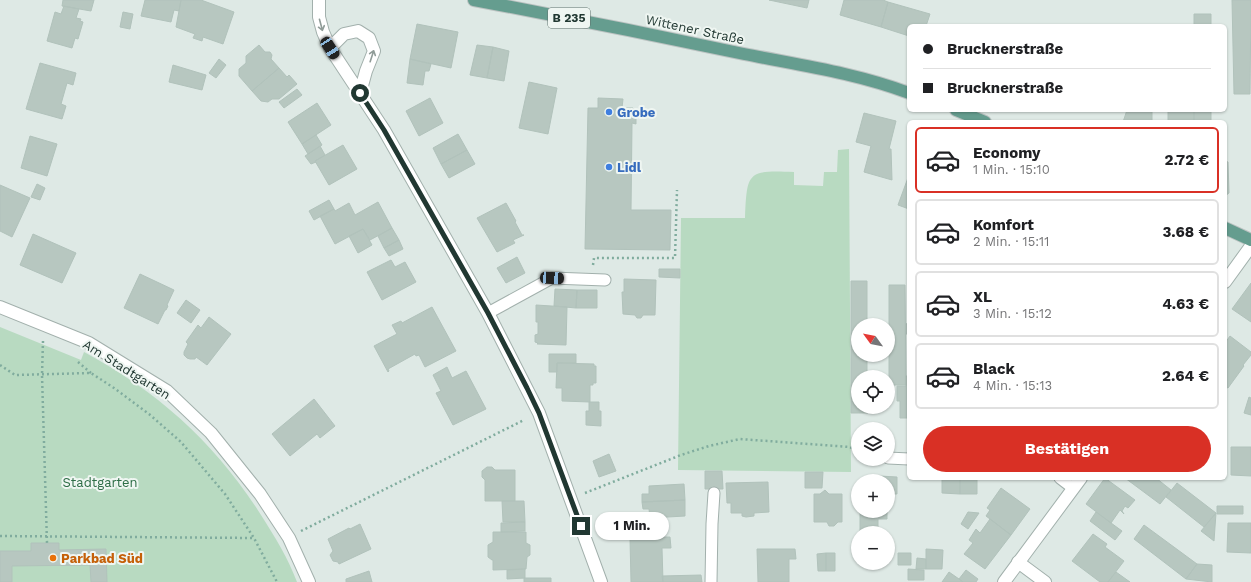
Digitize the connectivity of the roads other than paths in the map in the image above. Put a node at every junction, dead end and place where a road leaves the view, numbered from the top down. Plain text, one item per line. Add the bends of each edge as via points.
1 (319, 0) edge
2 (474, 0) edge
3 (477, 0) edge
4 (330, 48) junction
5 (907, 92) edge
6 (360, 93) junction
7 (961, 112) edge
8 (980, 120) edge
9 (1227, 229) edge
10 (1251, 240) edge
11 (1251, 246) edge
12 (1227, 279) edge
13 (605, 280) dead end
14 (0, 307) edge
15 (488, 313) junction
16 (895, 458) edge
17 (907, 459) edge
18 (1067, 480) edge
19 (1077, 483) edge
20 (714, 493) dead end
21 (1018, 562) junction
22 (309, 582) edge
23 (601, 582) edge
24 (712, 582) edge
25 (1004, 582) edge
26 (1045, 582) edge

1 -> 4 street via 319,17
2 - 3 main road, Wittener Straße / B 235
3 - 5 main road, Wittener Straße / B 235 via 841,74 885,84
4 - 6 street
6 -> 4 street via 374,51 368,38 358,31 344,34
6 - 15 street via 384,130
7 - 8 main road
9 - 10 main road
11 - 12 street
13 - 15 lane via 552,278
14 - 22 street, Am Stadtgarten via 89,343 167,391 211,433 260,494 289,538
15 - 23 street via 539,413
16 - 17 lane
18 - 19 lane
19 - 21 street
20 - 24 lane
21 - 25 street
21 - 26 street

